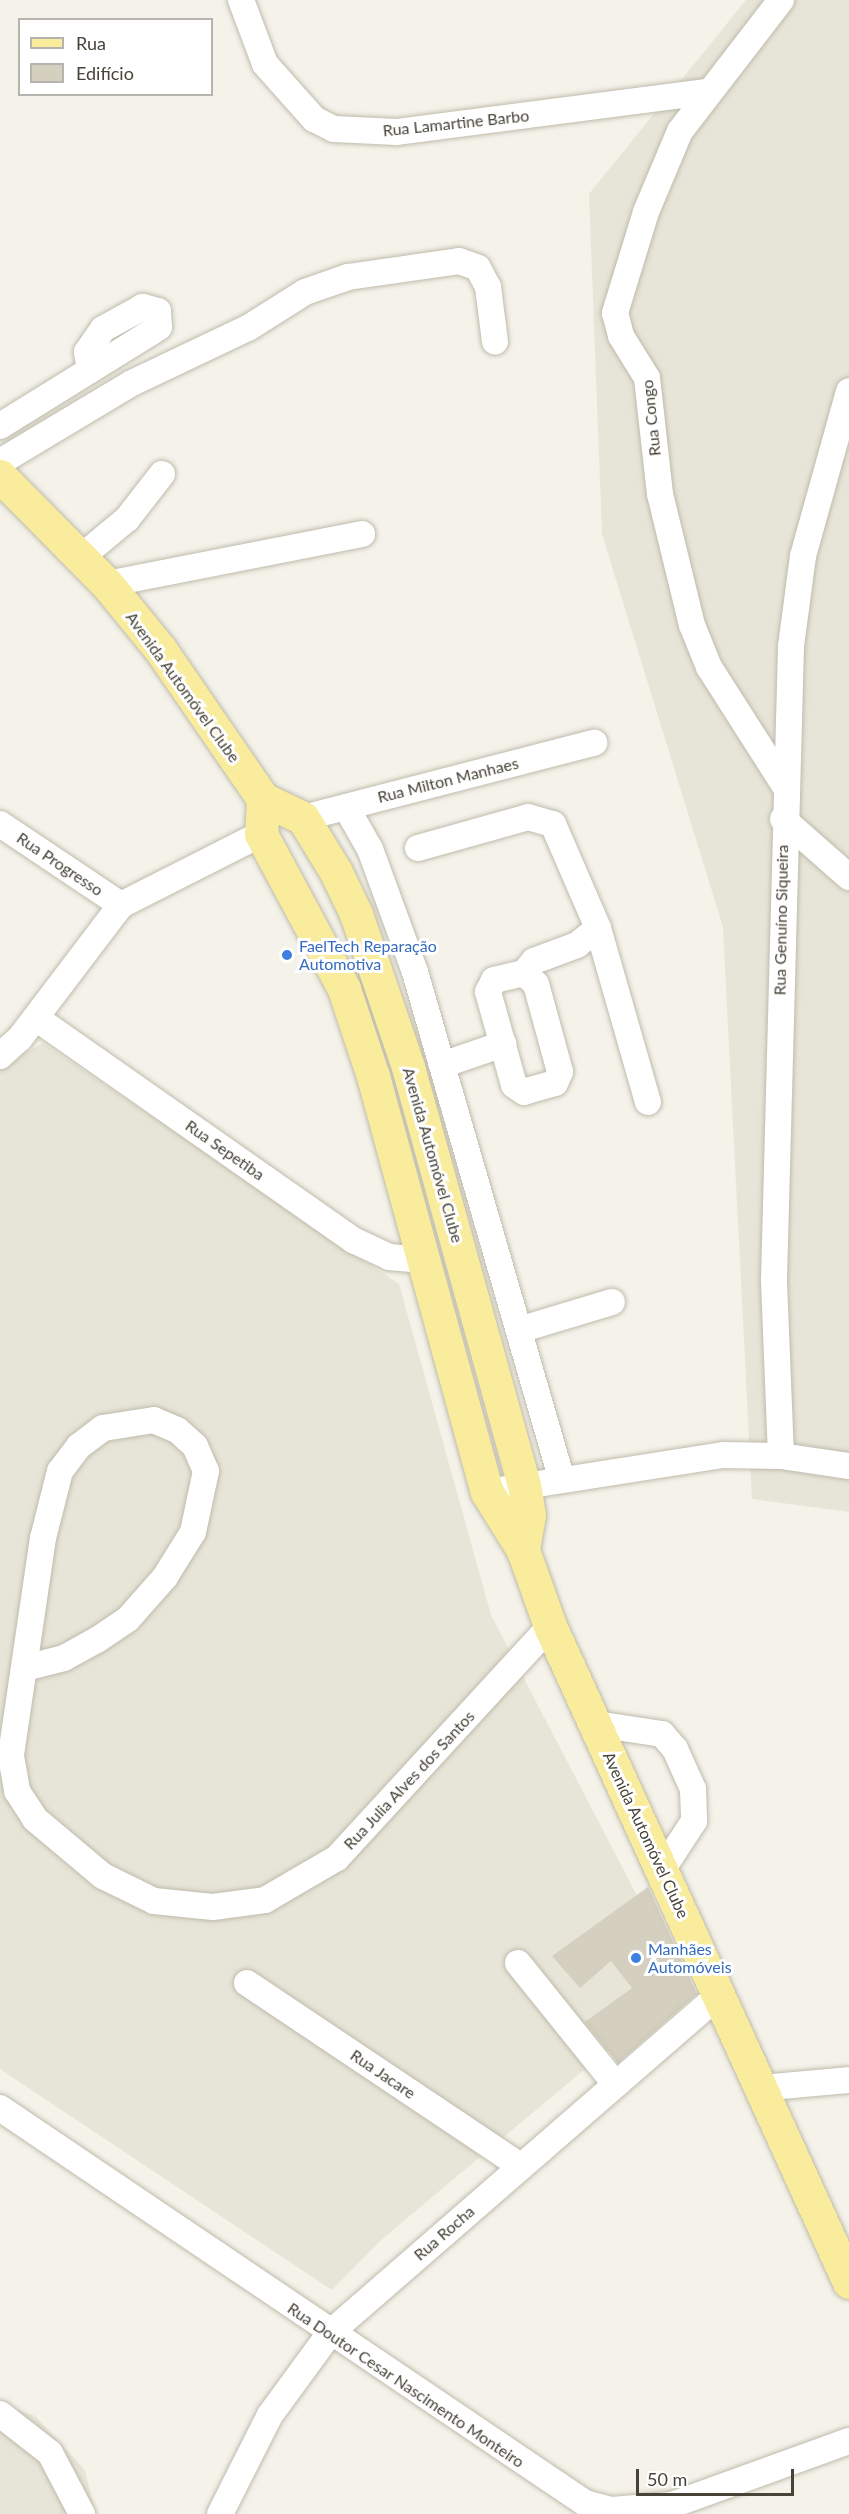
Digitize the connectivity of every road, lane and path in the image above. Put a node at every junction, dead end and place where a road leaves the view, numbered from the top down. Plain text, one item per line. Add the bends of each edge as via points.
1 (241, 0) edge
2 (781, 0) edge
3 (705, 92) junction
4 (495, 342) dead end
5 (90, 370) dead end
6 (849, 391) edge
7 (0, 426) edge
8 (162, 474) dead end
9 (3, 483) edge
10 (362, 534) dead end
11 (81, 558) junction
12 (107, 584) junction
13 (594, 743) dead end
14 (786, 788) junction
15 (263, 799) junction
16 (346, 807) junction
17 (303, 818) junction
18 (783, 819) junction
19 (0, 824) edge
20 (261, 834) junction
21 (418, 848) dead end
22 (849, 877) edge
23 (121, 905) junction
24 (598, 928) junction
25 (525, 973) junction
26 (36, 1018) junction
27 (503, 1044) junction
28 (0, 1056) edge
29 (442, 1065) junction
30 (408, 1067) junction
31 (373, 1076) junction
32 (648, 1102) dead end
33 (423, 1260) junction
34 (467, 1276) junction
35 (612, 1302) dead end
36 (519, 1330) junction
37 (781, 1456) junction
38 (849, 1466) edge
39 (561, 1477) junction
40 (524, 1484) junction
41 (487, 1492) junction
42 (523, 1550) junction
43 (550, 1626) junction
44 (25, 1668) junction
45 (596, 1724) junction
46 (662, 1870) junction
47 (518, 1963) dead end
48 (247, 1983) dead end
49 (720, 1995) junction
50 (849, 2080) edge
51 (616, 2085) junction
52 (761, 2088) junction
53 (0, 2108) edge
54 (520, 2166) junction
55 (849, 2282) edge
56 (330, 2333) junction
57 (0, 2414) edge
58 (849, 2441) edge
59 (583, 2508) edge
60 (82, 2514) edge
61 (220, 2514) edge

1 - 3 street, Rua Lamartine Barbo via 265,64 314,119 334,129 398,132
2 - 3 street, Rua Congo
3 - 14 street, Rua Congo via 680,131 645,212 616,325 647,378 660,494 692,625 709,667
4 - 9 street via 488,287 478,267 459,261 348,278 305,292 248,328 132,383
5 - 7 street
6 - 14 street, Rua Genuíno Siqueira via 803,556 791,646
8 - 11 street via 127,519
9 - 11 main road, Avenida Automóvel Clube
10 - 12 street
11 - 12 main road, Avenida Automóvel Clube
12 - 15 main road, Avenida Automóvel Clube via 160,649
13 - 16 street, Rua Milton Manhaes
14 - 18 street, Rua Genuíno Siqueira
15 - 17 main road
15 - 20 main road
16 - 17 street, Rua Milton Manhaes
16 - 29 street via 387,891
17 - 30 main road, Avenida Automóvel Clube via 356,914
18 - 22 street
18 - 37 street, Rua Genuíno Siqueira via 774,1280
19 - 23 street, Rua Progresso
20 - 23 street
20 - 31 main road, Avenida Automóvel Clube via 344,989
21 - 24 street via 528,817 546,819 559,832
23 - 26 street
24 - 25 street via 577,945 534,961
24 - 32 street
25 - 27 street via 489,986
25 - 27 street via 536,984 559,1078 517,1089
26 - 28 street
26 - 33 street, Rua Sepetiba via 354,1241 388,1257
27 - 29 street
29 - 36 street
30 - 31 main road
30 - 34 main road, Avenida Automóvel Clube
31 - 33 main road, Avenida Automóvel Clube
33 - 34 main road via 446,1263
33 - 41 main road, Avenida Automóvel Clube
34 - 40 main road, Avenida Automóvel Clube
35 - 36 street
36 - 39 street
37 - 38 street
37 - 39 street via 723,1455
39 - 40 street
40 - 41 street
40 - 42 main road, Avenida Automóvel Clube via 529,1515
41 - 42 main road, Avenida Automóvel Clube
42 - 43 main road, Avenida Automóvel Clube
43 - 44 street, Rua Julia Alves dos Santos via 337,1858 265,1900 213,1907 154,1901 103,1876 35,1819 18,1791 11,1756
43 - 45 main road, Avenida Automóvel Clube
44 - 44 street, Rua Julia Alves dos Santos via 43,1538 60,1471 79,1446 103,1428 154,1420 177,1430 195,1446 206,1472 193,1532 165,1577 128,1619 98,1640 64,1658
45 - 46 main road, Avenida Automóvel Clube
45 - 46 street via 662,1734 675,1749 693,1789 693,1821
46 - 49 main road, Avenida Automóvel Clube
47 - 51 street
48 - 54 street, Rua Jacare
49 - 51 street, Rua Rocha
49 - 52 main road, Avenida Automóvel Clube
50 - 52 street
51 - 54 street, Rua Rocha
52 - 55 main road, Avenida Automóvel Clube
53 - 56 street, Rua Doutor Cesar Nascimento Monteiro
54 - 56 street, Rua Rocha
56 - 59 street, Rua Doutor Cesar Nascimento Monteiro
56 - 61 street, Rua Rocha via 270,2415
57 - 60 street via 50,2453
58 - 59 street, Rua Doutor Cesar Nascimento Monteiro via 672,2505

